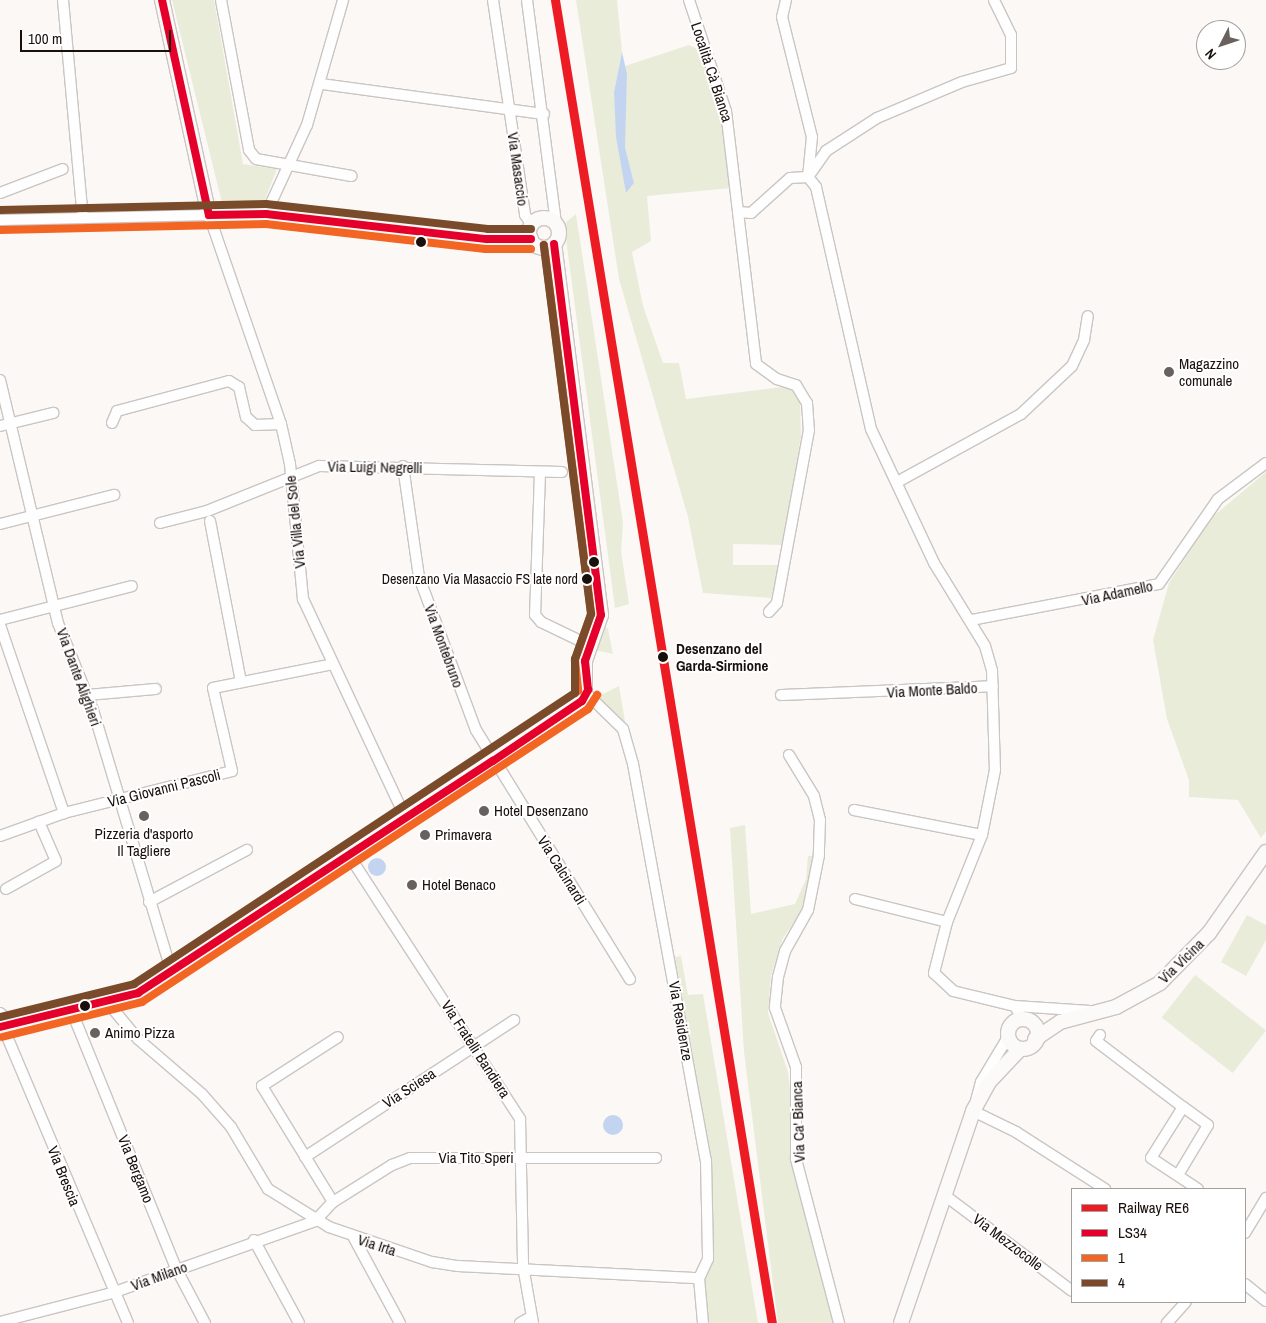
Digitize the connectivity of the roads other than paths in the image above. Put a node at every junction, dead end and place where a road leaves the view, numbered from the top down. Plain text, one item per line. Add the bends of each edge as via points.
1 (63, 0) edge
2 (162, 0) edge
3 (221, 0) edge
4 (343, 0) edge
5 (493, 0) edge
6 (527, 0) edge
7 (689, 0) edge
8 (786, 0) edge
9 (994, 0) edge
10 (322, 84) junction
11 (511, 111) junction
12 (544, 114) junction
13 (287, 165) junction
14 (63, 169) dead end
15 (352, 176) dead end
16 (808, 177) junction
17 (0, 194) edge
18 (738, 212) junction
19 (209, 214) junction
20 (266, 214) junction
21 (82, 218) junction
22 (0, 220) edge
23 (556, 223) junction
24 (531, 232) junction
25 (554, 244) junction
26 (1088, 316) dead end
27 (0, 380) edge
28 (53, 413) dead end
29 (13, 424) junction
30 (112, 424) dead end
31 (281, 424) junction
32 (0, 426) edge
33 (1266, 463) edge
34 (403, 466) junction
35 (562, 472) dead end
36 (540, 473) junction
37 (291, 478) junction
38 (898, 481) junction
39 (114, 495) dead end
40 (34, 515) junction
41 (210, 521) dead end
42 (160, 523) dead end
43 (0, 524) edge
44 (132, 586) dead end
45 (54, 606) junction
46 (768, 612) dead end
47 (0, 620) edge
48 (972, 620) junction
49 (0, 625) edge
50 (589, 645) junction
51 (332, 664) junction
52 (241, 682) junction
53 (993, 686) junction
54 (156, 689) dead end
55 (588, 692) junction
56 (781, 695) dead end
57 (87, 696) junction
58 (789, 755) dead end
59 (494, 762) junction
60 (117, 799) junction
61 (854, 810) dead end
62 (64, 813) junction
63 (406, 819) junction
64 (40, 822) junction
65 (982, 835) junction
66 (0, 836) edge
67 (247, 850) dead end
68 (1266, 852) edge
69 (350, 857) junction
70 (6, 889) dead end
71 (854, 899) dead end
72 (149, 902) junction
73 (947, 922) junction
74 (171, 970) junction
75 (630, 979) dead end
76 (108, 1003) junction
77 (1015, 1006) junction
78 (1096, 1011) junction
79 (72, 1012) junction
80 (1022, 1019) junction
81 (514, 1020) dead end
82 (1060, 1022) junction
83 (4, 1023) edge
84 (1035, 1024) junction
85 (1100, 1035) dead end
86 (338, 1037) dead end
87 (1035, 1039) junction
88 (1012, 1043) junction
89 (474, 1045) junction
90 (1184, 1108) junction
91 (973, 1111) junction
92 (305, 1157) junction
93 (520, 1158) junction
94 (656, 1158) dead end
95 (1178, 1175) junction
96 (1103, 1188) edge
97 (1197, 1188) edge
98 (943, 1194) junction
99 (1266, 1198) edge
100 (333, 1202) junction
101 (1263, 1210) edge
102 (316, 1221) junction
103 (1248, 1222) edge
104 (354, 1238) junction
105 (254, 1240) junction
106 (523, 1266) junction
107 (177, 1270) junction
108 (699, 1278) junction
109 (1246, 1285) edge
110 (1071, 1290) edge
111 (112, 1294) junction
112 (1266, 1301) edge
113 (1185, 1303) edge
114 (532, 1320) edge
115 (0, 1322) edge
116 (128, 1323) edge
117 (206, 1323) edge
118 (299, 1323) edge
119 (400, 1323) edge
120 (520, 1323) edge
121 (703, 1323) edge
122 (839, 1323) edge
123 (902, 1323) edge
124 (1167, 1323) edge

1 - 21 street
2 - 19 street
3 - 13 street via 249,150 256,159
4 - 10 street
5 - 11 street, Via Masaccio
6 - 12 street
7 - 18 street, Località Cà Bianca via 726,111
8 - 16 street via 782,17 812,137
9 - 16 street via 1011,34 1011,68 962,82 877,118 826,151
10 - 11 street
10 - 13 street
11 - 12 street, Via Masaccio
11 - 24 street, Via Masaccio via 525,215
12 - 23 street
13 - 15 street
13 - 20 street
14 - 17 street
16 - 18 street via 790,178 751,212
16 - 38 street via 818,197 871,429
18 - 46 street, Località Cà Bianca via 756,364 777,379 796,385 807,403 809,430 777,603
19 - 20 street
19 - 21 street
19 - 31 street, Via Villa del Sole
20 - 24 street via 487,239
21 - 22 street
23 - 24 street via 543,218
23 - 25 street via 559,232
24 - 25 street via 541,247
25 - 50 street via 600,601 601,626
26 - 38 street via 1084,340 1072,366 1022,414
27 - 29 street, Via Dante Alighieri
28 - 29 street
29 - 32 street
29 - 40 street, Via Dante Alighieri
30 - 31 street via 117,411 229,381 239,386 246,417 255,425
31 - 37 street, Via Villa del Sole
33 - 48 street, Via Adamello via 1218,499 1160,584
34 - 36 street, Via Luigi Negrelli
34 - 37 street, Via Luigi Negrelli via 319,466
34 - 59 street, Via Montebruno via 418,577 458,688
35 - 36 street, Via Luigi Negrelli
36 - 50 street via 535,615 541,622
37 - 42 street, Via Luigi Negrelli via 207,511
37 - 51 street, Via Villa del Sole via 303,599
38 - 48 street via 934,563
39 - 40 street
40 - 43 street
40 - 45 street, Via Dante Alighieri
41 - 52 street
44 - 45 street
45 - 47 street
45 - 57 street, Via Dante Alighieri
48 - 53 street via 985,646
49 - 62 street
50 - 55 street via 584,678
51 - 52 street, Via Giovanni Pascoli
51 - 63 street, Via Villa del Sole
52 - 60 street, Via Giovanni Pascoli via 213,688 232,771
53 - 56 street, Via Monte Baldo
53 - 65 street, Via Monte Baldo via 995,770
54 - 57 street
55 - 59 street
55 - 108 street, Via Residenze via 623,729 633,764 706,1160 708,1259
57 - 60 street, Via Dante Alighieri
58 - 122 street, Via Ca' Bianca via 814,796 820,820 819,854 808,910 785,951 775,1008 796,1067 796,1159
59 - 63 street
59 - 75 street, Via Calcinardi
60 - 62 street, Via Giovanni Pascoli
60 - 72 street, Via Dante Alighieri
61 - 65 street
62 - 64 street, Via Giovanni Pascoli
63 - 69 street
64 - 66 street, Via Giovanni Pascoli
64 - 70 street via 56,861
65 - 73 street, Via Monte Baldo
67 - 72 street
68 - 78 street, Via Vicina via 1186,960 1136,998
69 - 74 street
69 - 89 street, Via Fratelli Bandiera
71 - 73 street
72 - 74 street, Via Dante Alighieri
73 - 77 street, Via Monte Baldo via 934,973 946,988
74 - 76 street via 138,993
76 - 79 street
76 - 102 street, Via Irta via 138,1039 188,1081 231,1127 268,1189
77 - 78 street
77 - 80 street
78 - 82 street, Via Vicina
79 - 83 street
79 - 107 street, Via Bergamo
80 - 84 street
80 - 88 street via 1015,1022
81 - 89 street, Via Sciesa
82 - 84 street, Via Vicina
82 - 87 street, Via Vicina
83 - 111 street, Via Brescia
84 - 87 street
85 - 90 street via 1096,1042
86 - 92 street via 262,1086
87 - 88 street, Via Vicina
88 - 91 street
88 - 91 street via 981,1082
89 - 92 street, Via Sciesa
89 - 93 street, Via Fratelli Bandiera via 520,1119
90 - 95 street via 1208,1125
90 - 95 street via 1151,1158
91 - 96 street via 1016,1132
91 - 98 street
92 - 100 street
93 - 94 street, Via Tito Speri
93 - 100 street, Via Tito Speri via 410,1158 392,1165
93 - 106 street, Via Fratelli Bandiera
95 - 97 street
98 - 110 street, Via Mezzocolle
98 - 123 street
99 - 101 street
100 - 102 street, Via Tito Speri
101 - 103 street
102 - 104 street, Via Irta
102 - 105 street, Via Milano
104 - 106 street, Via Irta via 432,1262
104 - 119 street
105 - 107 street, Via Milano
105 - 118 street
106 - 108 street, Via Irta
106 - 114 street, Via Fratelli Bandiera
107 - 111 street, Via Milano
107 - 117 street, Via Bergamo
108 - 121 street
109 - 112 street
111 - 115 street, Via Milano
111 - 116 street, Via Brescia
113 - 124 street
114 - 120 street

